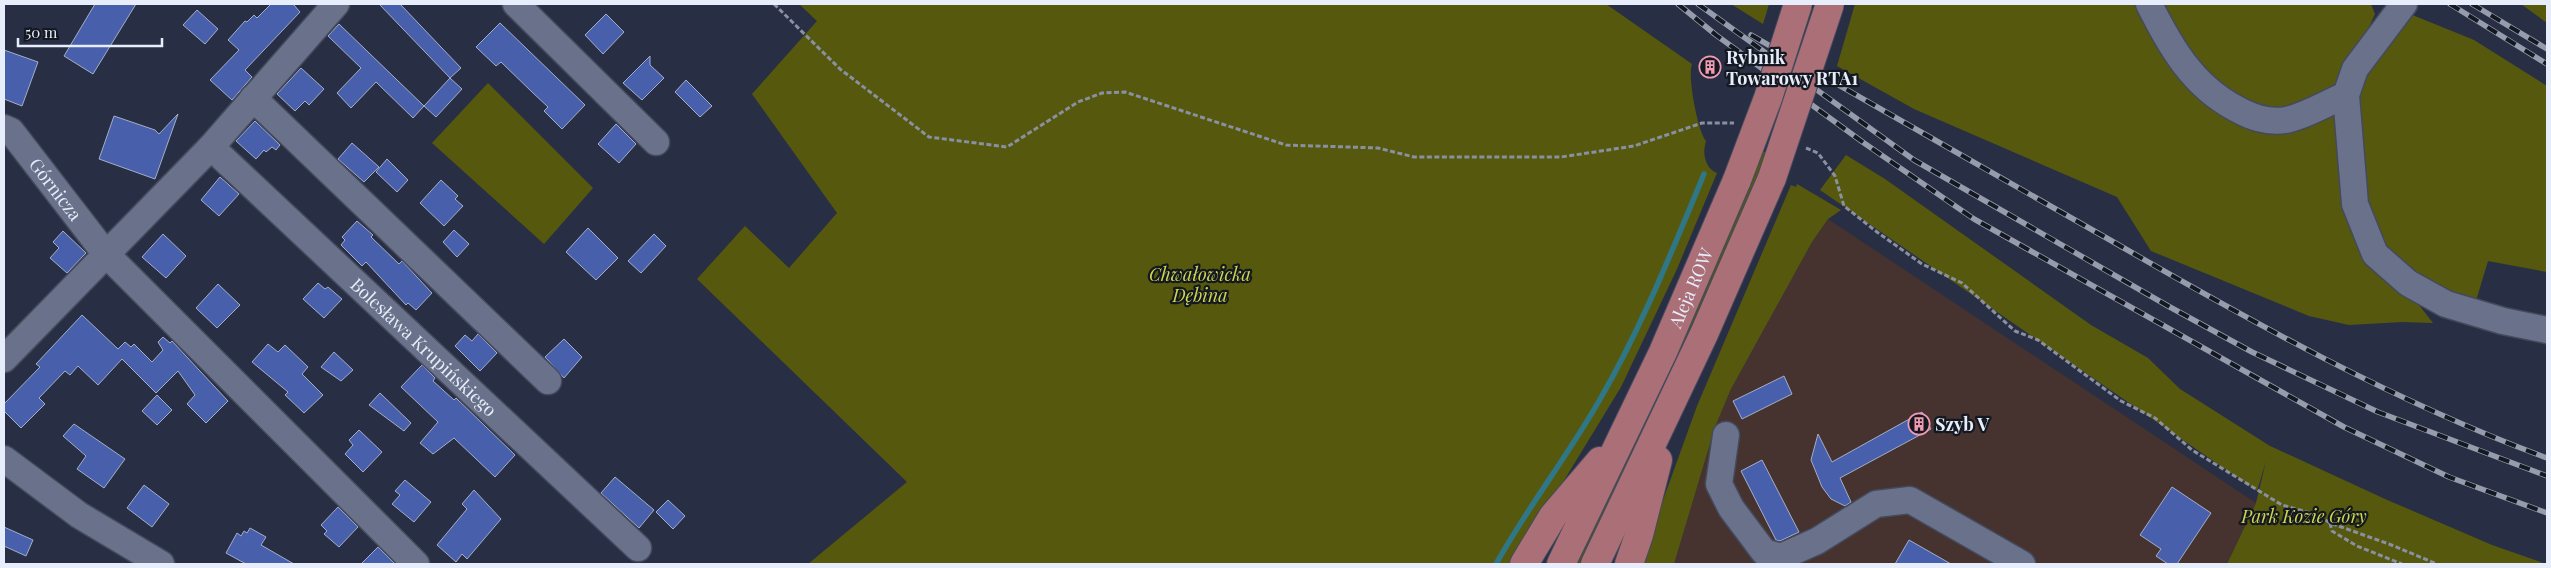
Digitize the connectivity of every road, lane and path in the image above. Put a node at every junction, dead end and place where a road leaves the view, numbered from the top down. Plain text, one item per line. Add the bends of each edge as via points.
1 (336, 4) edge
2 (516, 4) edge
3 (774, 4) edge
4 (1798, 4) edge
5 (1830, 4) edge
6 (2149, 4) edge
7 (2404, 4) edge
8 (2346, 95) junction
9 (253, 98) junction
10 (1739, 125) dead end
11 (4, 128) edge
12 (656, 142) dead end
13 (211, 147) junction
14 (1800, 147) dead end
15 (105, 253) junction
16 (2547, 330) edge
17 (4, 359) edge
18 (548, 382) dead end
19 (1672, 404) junction
20 (1726, 435) dead end
21 (1623, 436) junction
22 (4, 459) edge
23 (2330, 523) junction
24 (638, 548) dead end
25 (161, 564) edge
26 (416, 564) edge
27 (1524, 564) edge
28 (1561, 564) edge
29 (1595, 564) edge
30 (1629, 564) edge
31 (2022, 564) edge
32 (2402, 564) edge
33 (2437, 564) edge

1 - 9 street
2 - 12 street
3 - 10 path via 840,69 929,137 1007,147 1078,102 1102,93 1126,92 1286,144 1378,148 1414,157 1561,158 1634,146 1702,122
4 - 21 main road, Aleja ROW, bridge via 1737,180 1695,282
5 - 19 main road, Aleja ROW, bridge via 1772,178
6 - 8 street via 2192,75 2214,96 2245,114 2267,121 2285,120
7 - 8 street via 2355,69
8 - 16 street via 2355,204 2375,254 2408,283 2446,304
9 - 13 street
9 - 18 street
11 - 15 street, Górnicza via 11,131
13 - 15 street
13 - 24 street, Bolesława Krupińskiego
14 - 23 path via 1818,153 1835,176 1844,206 1922,264 1962,283 2015,331 2038,340 2121,401 2155,418 2192,450 2282,505 2318,515
15 - 17 street
15 - 26 street
19 - 29 main road, Aleja ROW
19 - 30 main road via 1640,535
20 - 31 street via 1719,484 1731,508 1764,552 1781,557 1817,541 1876,504 1910,500
21 - 27 main road via 1552,516
21 - 28 main road, Aleja ROW
22 - 25 street via 79,515
23 - 32 path via 2332,532 2346,541
23 - 33 path

